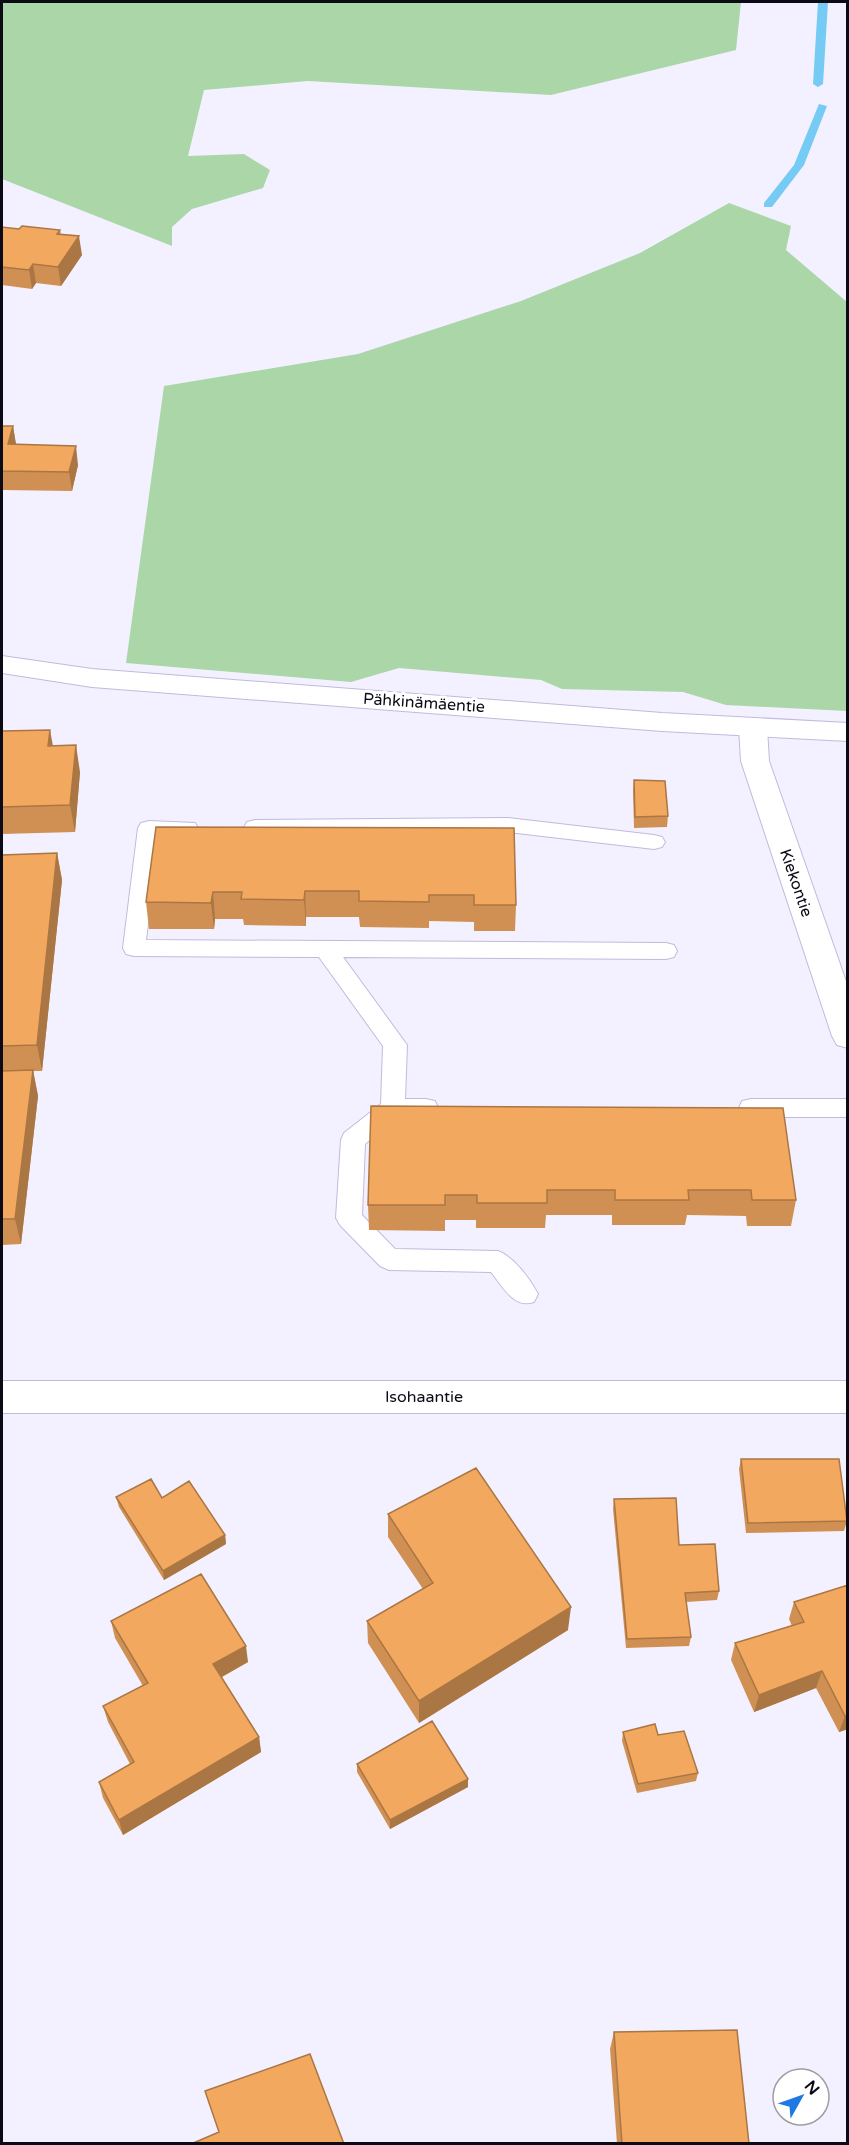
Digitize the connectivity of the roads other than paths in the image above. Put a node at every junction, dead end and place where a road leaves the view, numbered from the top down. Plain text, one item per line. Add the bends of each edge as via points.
1 (2, 665) edge
2 (753, 728) junction
3 (848, 732) edge
4 (208, 828) edge
5 (232, 828) edge
6 (654, 842) dead end
7 (325, 949) junction
8 (666, 951) dead end
9 (848, 1036) edge
10 (393, 1108) junction
11 (453, 1108) edge
12 (724, 1108) edge
13 (848, 1108) edge
14 (525, 1294) dead end
15 (2, 1397) edge
16 (848, 1397) edge

1 - 2 street, Pähkinämäentie via 92,678
2 - 3 street, Pähkinämäentie
2 - 9 street, Kiekontie via 755,761
4 - 7 lane via 149,828 134,948
5 - 6 lane via 508,825
7 - 8 lane
7 - 10 lane via 395,1045
10 - 11 lane
10 - 14 lane via 353,1140 349,1218 389,1258 498,1262
12 - 13 lane
15 - 16 street, Isohaantie

